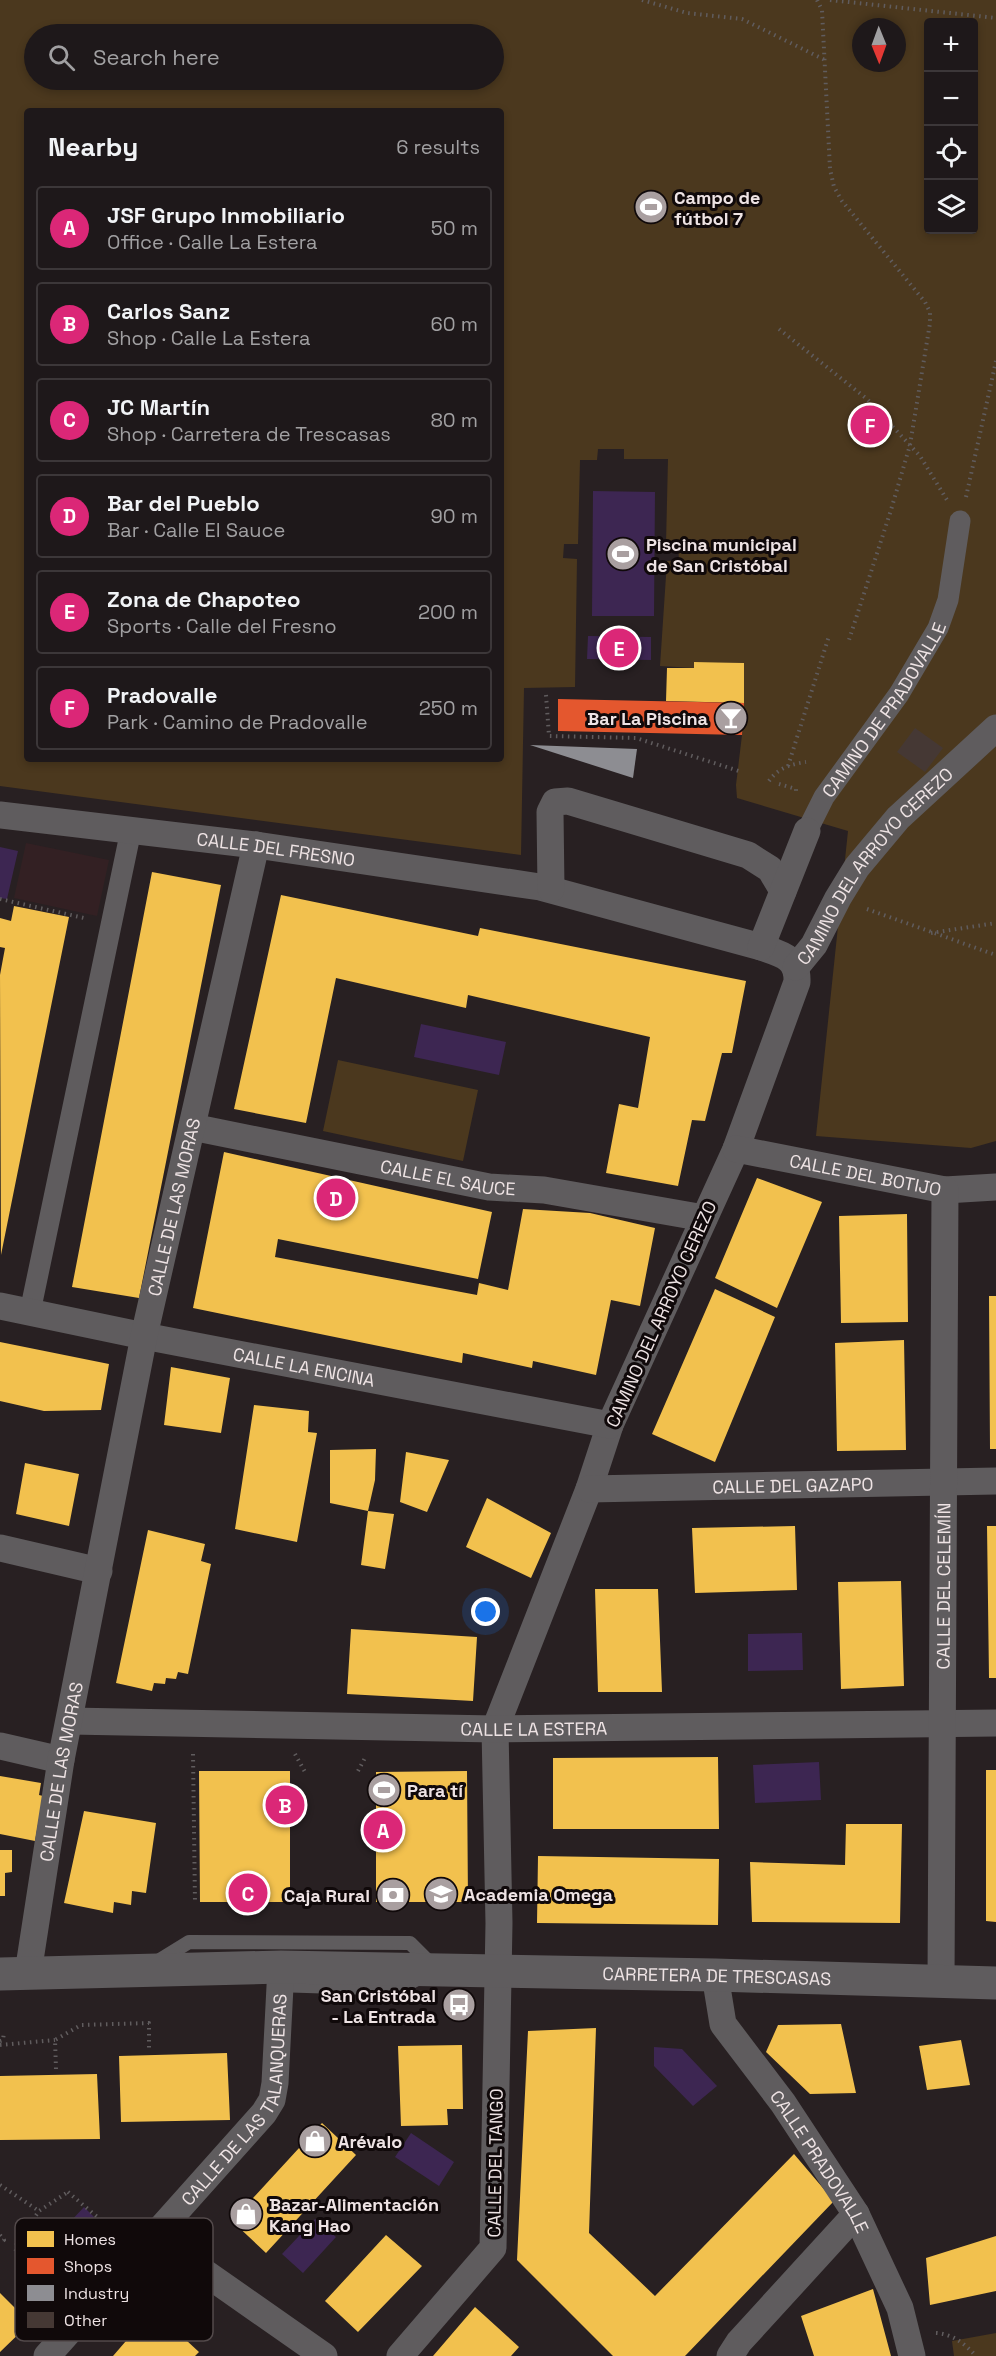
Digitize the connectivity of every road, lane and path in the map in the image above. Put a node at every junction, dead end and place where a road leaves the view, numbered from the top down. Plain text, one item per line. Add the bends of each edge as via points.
1 (642, 0) edge
2 (817, 0) edge
3 (830, 0) edge
4 (996, 18) edge
5 (825, 60) junction
6 (779, 329) dead end
7 (996, 361) edge
8 (910, 445) junction
9 (960, 521) junction
10 (828, 636) dead end
11 (848, 643) dead end
12 (546, 695) dead end
13 (996, 728) edge
14 (590, 732) dead end
15 (589, 738) junction
16 (806, 762) dead end
17 (788, 766) junction
18 (742, 772) dead end
19 (769, 781) dead end
20 (0, 815) edge
21 (131, 830) junction
22 (807, 831) joint
23 (256, 845) junction
24 (551, 889) junction
25 (783, 891) junction
26 (838, 898) junction
27 (0, 899) edge
28 (112, 923) junction
29 (996, 923) edge
30 (930, 933) junction
31 (760, 947) junction
32 (996, 955) edge
33 (796, 967) junction
34 (192, 1127) junction
35 (736, 1149) junction
36 (996, 1187) edge
37 (945, 1190) junction
38 (704, 1218) junction
39 (0, 1306) edge
40 (30, 1312) junction
41 (144, 1336) junction
42 (610, 1425) junction
43 (996, 1481) edge
44 (944, 1482) junction
45 (589, 1489) junction
46 (0, 1548) edge
47 (99, 1571) junction
48 (70, 1721) junction
49 (192, 1723) junction
50 (996, 1724) edge
51 (943, 1725) junction
52 (495, 1729) junction
53 (0, 1746) edge
54 (61, 1760) junction
55 (195, 1903) dead end
56 (143, 1970) junction
57 (437, 1970) junction
58 (498, 1971) junction
59 (9, 1975) edge
60 (716, 1975) junction
61 (281, 1977) junction
62 (941, 1982) junction
63 (996, 1983) edge
64 (4, 2032) dead end
65 (55, 2040) junction
66 (0, 2043) edge
67 (149, 2051) dead end
68 (56, 2069) dead end
69 (0, 2185) edge
70 (39, 2211) junction
71 (856, 2214) junction
72 (34, 2218) edge
73 (98, 2218) edge
74 (170, 2218) edge
75 (0, 2235) edge
76 (0, 2242) edge
77 (213, 2278) edge
78 (906, 2328) junction
79 (60, 2341) edge
80 (47, 2356) edge
81 (324, 2356) edge
82 (400, 2356) edge
83 (730, 2356) edge
84 (912, 2356) edge
85 (976, 2356) edge

1 - 5 path via 687,13 742,19
2 - 5 path via 822,10
3 - 4 path
5 - 8 path via 834,187 930,312
6 - 8 path via 867,399
7 - 9 path
8 - 9 path
8 - 11 path
9 - 22 street, CAMINO DE PRADOVALLE via 948,600 938,628 899,694 824,796
10 - 17 path
12 - 15 path via 549,736
13 - 26 street, CAMINO DEL ARROYO CEREZO via 898,818 857,867
14 - 15 path
15 - 18 path via 636,738
16 - 17 path
17 - 19 path
20 - 21 street, CALLE DEL FRESNO
21 - 23 street, CALLE DEL FRESNO
21 - 28 street
22 - 25 street, CAMINO DE PRADOVALLE
23 - 24 street, CALLE DEL FRESNO
23 - 34 street, CALLE DE LAS MORAS
24 - 25 street via 550,812 560,801 568,801 748,855 770,869
24 - 31 street, CALLE DEL FRESNO
25 - 31 street
26 - 30 path
26 - 33 street, CAMINO DEL ARROYO CEREZO via 814,945
27 - 28 path
28 - 40 street
29 - 30 path
30 - 32 path
31 - 33 street, CALLE DEL FRESNO via 787,957
33 - 35 street, CAMINO DEL ARROYO CEREZO via 797,982
34 - 38 street, CALLE EL SAUCE via 489,1187 544,1190
34 - 41 street, CALLE DE LAS MORAS
35 - 37 street, CALLE DEL BOTIJO
35 - 38 street, CAMINO DEL ARROYO CEREZO
36 - 37 street, CALLE DEL BOTIJO
37 - 44 street, CALLE DEL CELEMÍN
38 - 42 street, CAMINO DEL ARROYO CEREZO
39 - 40 street, CALLE LA ENCINA
40 - 41 street, CALLE LA ENCINA
41 - 42 street, CALLE LA ENCINA
41 - 47 street, CALLE DE LAS MORAS
42 - 45 street, CAMINO DEL ARROYO CEREZO
43 - 44 street, CALLE DEL GAZAPO
44 - 45 street, CALLE DEL GAZAPO
44 - 51 street, CALLE DEL CELEMÍN
45 - 52 street, CAMINO DEL ARROYO CEREZO
46 - 47 street
47 - 48 street, CALLE DE LAS MORAS
48 - 49 street, CALLE LA ESTERA
48 - 54 street, CALLE DE LAS MORAS
49 - 52 street, CALLE LA ESTERA
49 - 55 path
50 - 51 street, CALLE LA ESTERA
51 - 52 street, CALLE LA ESTERA
51 - 62 street, CALLE DEL CELEMÍN
52 - 58 street, CAMINO DEL ARROYO CEREZO
53 - 54 street
54 - 59 street, CALLE DE LAS MORAS
56 - 57 lane, CARRETERA DE TRESCASAS via 189,1942 410,1943
56 - 59 street, CARRETERA DE TRESCASAS
56 - 61 street, CARRETERA DE TRESCASAS via 229,1968
57 - 58 street, CARRETERA DE TRESCASAS
57 - 61 street, CARRETERA DE TRESCASAS
58 - 60 street, CARRETERA DE TRESCASAS
58 - 82 street, CALLE DEL TANGO via 494,2248
60 - 62 street, CARRETERA DE TRESCASAS
60 - 71 street, CALLE PRADOVALLE via 723,2024 783,2103
61 - 74 street, CALLE DE LAS TALANQUERAS via 272,2100
62 - 63 street, CARRETERA DE TRESCASAS
64 - 66 path
65 - 66 path
65 - 67 path via 81,2025 149,2024
65 - 68 path
69 - 70 path
70 - 72 path
70 - 73 path via 68,2192
71 - 78 street, CALLE PRADOVALLE
71 - 83 street
75 - 76 path via 4,2240
77 - 81 street
78 - 84 street, CALLE PRADOVALLE
78 - 85 path via 946,2334
79 - 80 street, CALLE DE LAS TALANQUERAS

